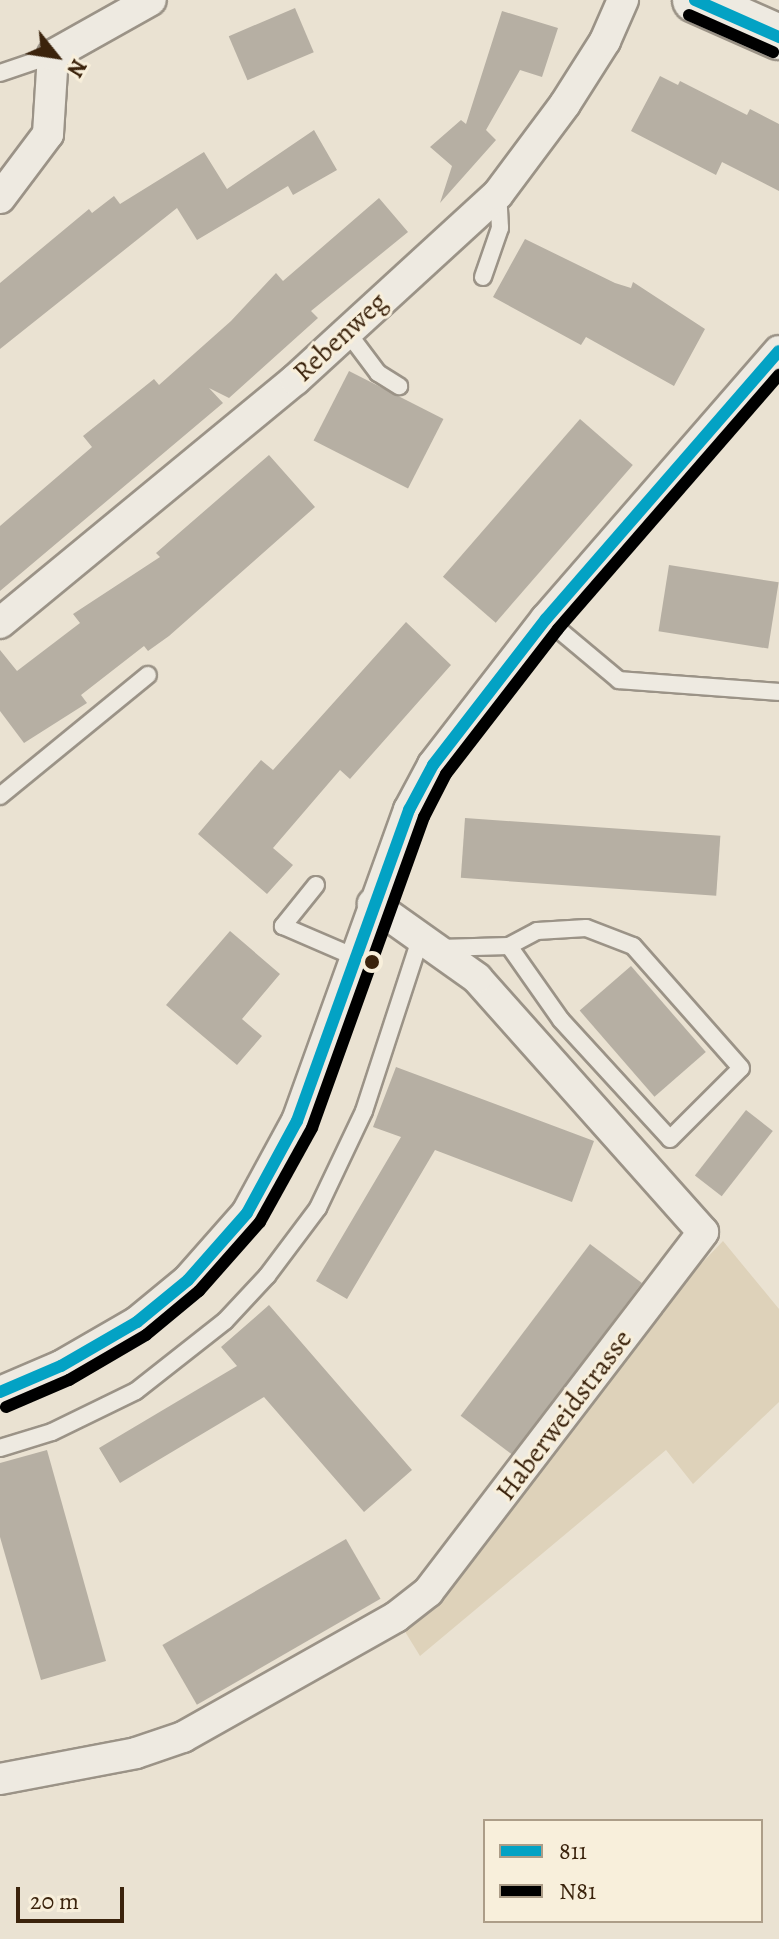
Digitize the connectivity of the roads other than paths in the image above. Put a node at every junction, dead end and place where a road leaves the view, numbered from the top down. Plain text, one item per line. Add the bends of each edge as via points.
1 (623, 0) edge
2 (133, 5) edge
3 (721, 5) edge
4 (779, 37) edge
5 (53, 55) junction
6 (0, 73) edge
7 (498, 194) junction
8 (0, 198) edge
9 (483, 277) dead end
10 (345, 329) junction
11 (779, 351) edge
12 (399, 386) dead end
13 (546, 619) junction
14 (0, 623) edge
15 (148, 675) dead end
16 (779, 692) edge
17 (0, 796) edge
18 (316, 885) dead end
19 (373, 904) junction
20 (429, 942) junction
21 (509, 946) junction
22 (355, 957) junction
23 (0, 1392) edge
24 (0, 1448) edge
25 (0, 1779) edge

1 - 7 street, Rebenweg via 605,41 565,104
2 - 5 street
3 - 4 main road
5 - 6 lane
5 - 8 street via 48,134
7 - 9 lane via 500,228
7 - 10 street, Rebenweg
10 - 12 lane via 378,373
10 - 14 street, Rebenweg via 295,380
11 - 13 street
13 - 16 lane via 619,680
13 - 19 street via 433,765 409,810
15 - 17 lane
18 - 22 lane via 283,926
19 - 20 street, Haberweidstrasse
19 - 22 street
20 - 21 lane
20 - 24 lane via 364,1111 318,1208 267,1276 225,1321 136,1391 52,1432
20 - 25 street, Haberweidstrasse via 477,978 703,1232 428,1592 396,1617 183,1737 136,1753
21 - 21 lane via 561,1020 670,1139 741,1068 633,946 586,928 537,931
22 - 23 street via 297,1121 247,1213 188,1280 137,1322 61,1366

